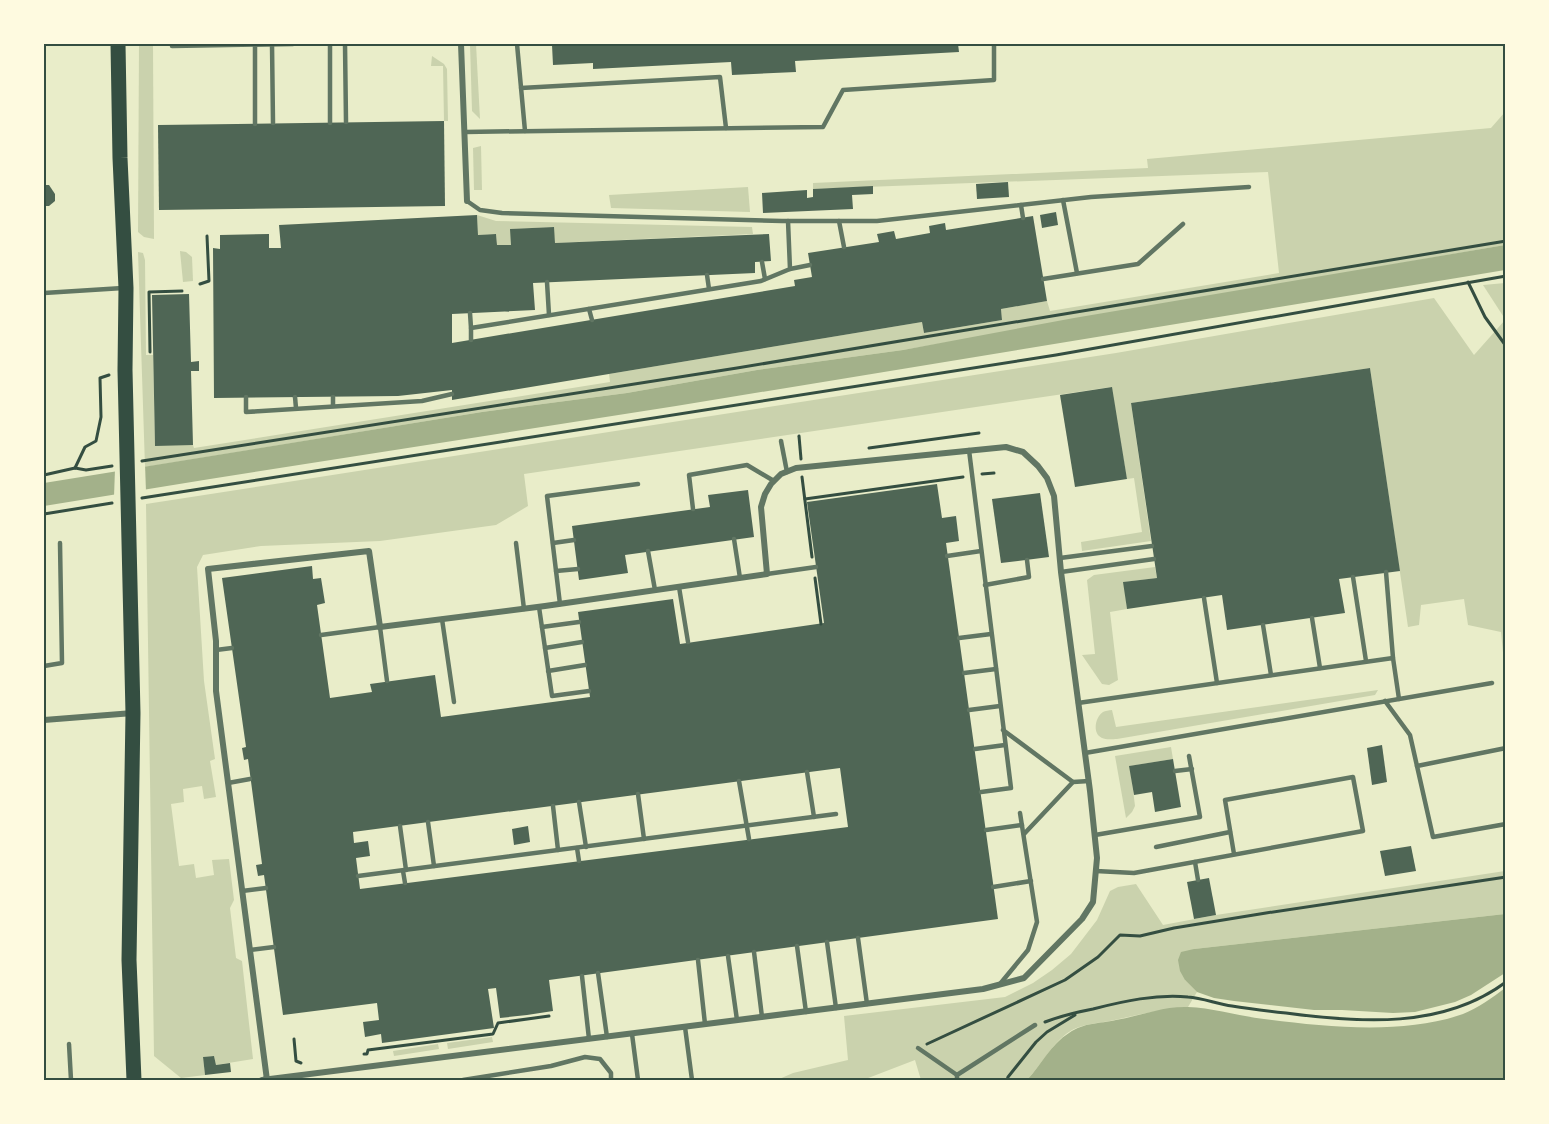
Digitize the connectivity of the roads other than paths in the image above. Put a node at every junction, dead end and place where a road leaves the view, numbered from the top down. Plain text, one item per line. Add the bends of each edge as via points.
1 (118, 44) edge
2 (245, 44) edge
3 (255, 44) edge
4 (267, 44) edge
5 (272, 44) edge
6 (292, 44) edge
7 (330, 44) edge
8 (345, 44) edge
9 (461, 44) edge
10 (518, 44) edge
11 (994, 44) edge
12 (172, 46) dead end
13 (521, 88) junction
14 (346, 122) dead end
15 (273, 123) dead end
16 (330, 123) dead end
17 (255, 124) dead end
18 (726, 128) junction
19 (465, 132) junction
20 (525, 132) junction
21 (1249, 187) dead end
22 (1063, 200) junction
23 (467, 201) joint
24 (1021, 205) junction
25 (1023, 218) dead end
26 (788, 221) junction
27 (839, 221) junction
28 (1183, 224) dead end
29 (844, 247) dead end
30 (762, 262) dead end
31 (810, 265) dead end
32 (790, 269) junction
33 (1077, 273) junction
34 (707, 275) dead end
35 (765, 279) junction
36 (1043, 279) dead end
37 (547, 282) dead end
38 (126, 288) junction
39 (709, 289) junction
40 (44, 292) edge
41 (589, 309) junction
42 (470, 313) dead end
43 (549, 315) junction
44 (592, 320) dead end
45 (471, 328) junction
46 (471, 340) dead end
47 (452, 394) dead end
48 (246, 397) dead end
49 (295, 397) dead end
50 (333, 397) dead end
51 (355, 397) dead end
52 (355, 405) junction
53 (333, 406) junction
54 (296, 408) junction
55 (781, 441) dead end
56 (969, 450) junction
57 (787, 472) junction
58 (774, 481) junction
59 (638, 484) dead end
60 (693, 509) dead end
61 (734, 539) dead end
62 (574, 540) dead end
63 (60, 543) dead end
64 (516, 543) dead end
65 (553, 543) junction
66 (1152, 546) dead end
67 (648, 551) dead end
68 (981, 551) junction
69 (947, 556) dead end
70 (1060, 558) junction
71 (1154, 559) dead end
72 (1027, 560) dead end
73 (815, 567) road end
74 (578, 568) dead end
75 (556, 571) junction
76 (1061, 572) junction
77 (1386, 572) dead end
78 (767, 574) junction
79 (1353, 577) dead end
80 (740, 578) junction
81 (985, 585) junction
82 (679, 587) junction
83 (655, 590) junction
84 (1204, 598) dead end
85 (560, 604) junction
86 (539, 607) junction
87 (524, 609) junction
88 (1312, 618) dead end
89 (442, 619) junction
90 (579, 621) dead end
91 (1263, 625) dead end
92 (380, 627) junction
93 (542, 627) junction
94 (991, 634) junction
95 (321, 635) dead end
96 (959, 638) dead end
97 (582, 642) dead end
98 (688, 642) dead end
99 (232, 648) dead end
100 (544, 648) junction
101 (216, 650) junction
102 (1393, 658) junction
103 (1366, 661) junction
104 (585, 665) dead end
105 (44, 666) edge
106 (1320, 668) junction
107 (996, 669) junction
108 (548, 671) junction
109 (964, 673) dead end
110 (1271, 675) junction
111 (387, 681) dead end
112 (1217, 683) junction
113 (1492, 683) dead end
114 (589, 691) dead end
115 (1399, 699) junction
116 (1385, 701) junction
117 (454, 702) dead end
118 (1078, 703) junction
119 (1000, 706) junction
120 (969, 710) dead end
121 (133, 713) junction
122 (44, 720) edge
123 (1003, 730) junction
124 (1005, 745) junction
125 (1506, 748) edge
126 (975, 749) dead end
127 (1085, 753) junction
128 (1190, 756) dead end
129 (1417, 766) junction
130 (1192, 769) junction
131 (1175, 771) dead end
132 (807, 772) dead end
133 (250, 779) dead end
134 (740, 781) dead end
135 (1089, 781) junction
136 (228, 783) junction
137 (1073, 783) junction
138 (981, 792) dead end
139 (638, 794) dead end
140 (579, 802) dead end
141 (553, 806) dead end
142 (1020, 813) dead end
143 (836, 814) dead end
144 (814, 817) junction
145 (428, 822) dead end
146 (1506, 824) edge
147 (1022, 825) junction
148 (400, 826) dead end
149 (746, 826) junction
150 (986, 830) dead end
151 (1230, 832) junction
152 (1024, 834) junction
153 (1095, 835) junction
154 (644, 839) junction
155 (749, 839) dead end
156 (586, 847) junction
157 (1156, 847) dead end
158 (577, 848) junction
159 (558, 850) junction
160 (1234, 854) junction
161 (579, 861) dead end
162 (1195, 862) junction
163 (434, 866) junction
164 (405, 870) junction
165 (1096, 871) junction
166 (358, 876) dead end
167 (1198, 880) dead end
168 (1030, 881) junction
169 (405, 883) dead end
170 (993, 887) dead end
171 (266, 888) dead end
172 (242, 891) junction
173 (858, 938) dead end
174 (827, 942) dead end
175 (797, 946) dead end
176 (273, 947) dead end
177 (250, 950) junction
178 (754, 952) dead end
179 (728, 956) dead end
180 (698, 960) dead end
181 (598, 974) dead end
182 (582, 976) dead end
183 (998, 985) junction
184 (867, 1004) junction
185 (836, 1008) junction
186 (806, 1012) junction
187 (762, 1017) junction
188 (737, 1020) junction
189 (705, 1024) junction
190 (1035, 1025) road end
191 (685, 1027) junction
192 (632, 1034) junction
193 (607, 1037) junction
194 (590, 1039) junction
195 (69, 1044) dead end
196 (918, 1048) road end
197 (957, 1078) edge
198 (71, 1080) edge
199 (134, 1080) edge
200 (262, 1080) edge
201 (267, 1080) edge
202 (463, 1080) edge
203 (611, 1080) edge
204 (638, 1080) edge
205 (692, 1080) edge

1 - 38 main road
2 - 3 lane
2 - 12 lane
3 - 4 lane
3 - 17 lane
4 - 5 lane
5 - 6 lane
5 - 15 lane
7 - 16 lane
8 - 14 lane
9 - 19 street
10 - 13 lane
11 - 18 lane via 994,80 843,90 823,127
13 - 18 lane via 720,77
13 - 20 lane
18 - 20 lane
19 - 20 lane
19 - 23 street
21 - 22 lane
22 - 24 lane
22 - 33 lane
23 - 26 lane via 480,210 502,213
24 - 25 lane
24 - 27 lane via 877,221
26 - 27 lane
26 - 32 lane
27 - 29 lane
28 - 33 lane via 1138,264
30 - 35 lane
31 - 32 lane
32 - 35 lane
33 - 36 lane
34 - 39 lane
35 - 39 lane
37 - 43 lane
38 - 40 lane
38 - 121 main road
39 - 41 lane
41 - 43 lane
41 - 44 lane
42 - 45 lane
43 - 45 lane
45 - 46 lane
47 - 52 lane via 422,401
48 - 54 lane via 246,412
49 - 54 lane
50 - 53 lane
51 - 52 lane
52 - 53 lane
53 - 54 lane
55 - 57 lane
56 - 57 street
56 - 68 lane
56 - 70 street via 1006,447 1023,452 1038,465 1054,496
57 - 58 street
58 - 60 lane via 747,465 689,474
58 - 78 street via 761,507
59 - 65 lane via 547,496
61 - 80 lane
62 - 65 lane
63 - 105 lane via 62,663
64 - 87 lane
65 - 75 lane
66 - 70 lane
67 - 83 lane
68 - 69 lane
68 - 81 lane
70 - 76 street
71 - 76 lane
72 - 81 lane via 1029,577
73 - 78 lane
74 - 75 lane
75 - 85 lane
76 - 118 street
77 - 102 lane
78 - 80 street
79 - 103 lane
80 - 82 street
81 - 94 lane
82 - 83 street
82 - 98 lane
83 - 85 street
84 - 112 lane
85 - 86 street
86 - 87 street
86 - 93 lane
87 - 89 street
88 - 106 lane
89 - 92 street
89 - 117 lane
90 - 93 lane
91 - 110 lane
92 - 95 lane
92 - 101 street via 369,551 208,569
92 - 111 lane
93 - 100 lane
94 - 96 lane
94 - 107 lane
97 - 100 lane
99 - 101 lane
100 - 108 lane
101 - 136 street via 216,691
102 - 103 lane
102 - 115 lane
103 - 106 lane
104 - 108 lane
106 - 110 lane
107 - 109 lane
107 - 119 lane
108 - 114 lane via 552,696
110 - 112 lane
112 - 118 lane
113 - 115 lane
115 - 116 lane
116 - 127 lane
116 - 129 lane via 1410,735
118 - 127 street
119 - 120 lane
119 - 123 lane
121 - 122 street
121 - 199 main road via 129,960
123 - 124 lane
123 - 137 lane
124 - 126 lane
124 - 138 lane via 1011,788
125 - 129 lane
127 - 135 street
128 - 130 lane
129 - 146 lane via 1433,837
130 - 131 lane
130 - 153 lane via 1200,817
132 - 144 lane
133 - 136 lane
134 - 149 lane
135 - 137 lane
135 - 153 street
136 - 172 street
137 - 152 lane
139 - 154 lane
140 - 156 lane
141 - 159 lane
142 - 147 lane
143 - 144 lane
144 - 149 lane
145 - 163 lane
147 - 150 lane
147 - 152 lane
148 - 164 lane
149 - 154 lane
149 - 155 lane
151 - 157 lane
151 - 160 lane
151 - 160 lane via 1225,800 1353,777 1363,831
152 - 168 lane
153 - 165 street
154 - 156 lane
156 - 158 lane
158 - 159 lane
158 - 161 lane
159 - 163 lane
160 - 162 lane
162 - 165 lane via 1134,873
162 - 167 lane
163 - 164 lane
164 - 166 lane
164 - 169 lane
165 - 183 street via 1093,902 1082,919 1024,978
168 - 170 lane
168 - 183 lane via 1037,922 1028,950
171 - 172 lane
172 - 177 street
173 - 184 lane
174 - 185 lane
175 - 186 lane
176 - 177 lane
177 - 201 street
178 - 187 lane
179 - 188 lane
180 - 189 lane
181 - 193 lane
182 - 194 lane
183 - 184 street
184 - 185 street
185 - 186 street
186 - 187 street
187 - 188 street
188 - 189 street
189 - 191 street
190 - 197 lane
191 - 192 street
191 - 205 lane
192 - 193 street
192 - 204 lane
193 - 194 street
194 - 201 street
195 - 198 lane
196 - 197 lane
200 - 201 street
202 - 203 lane via 585,1057 600,1059 611,1073

